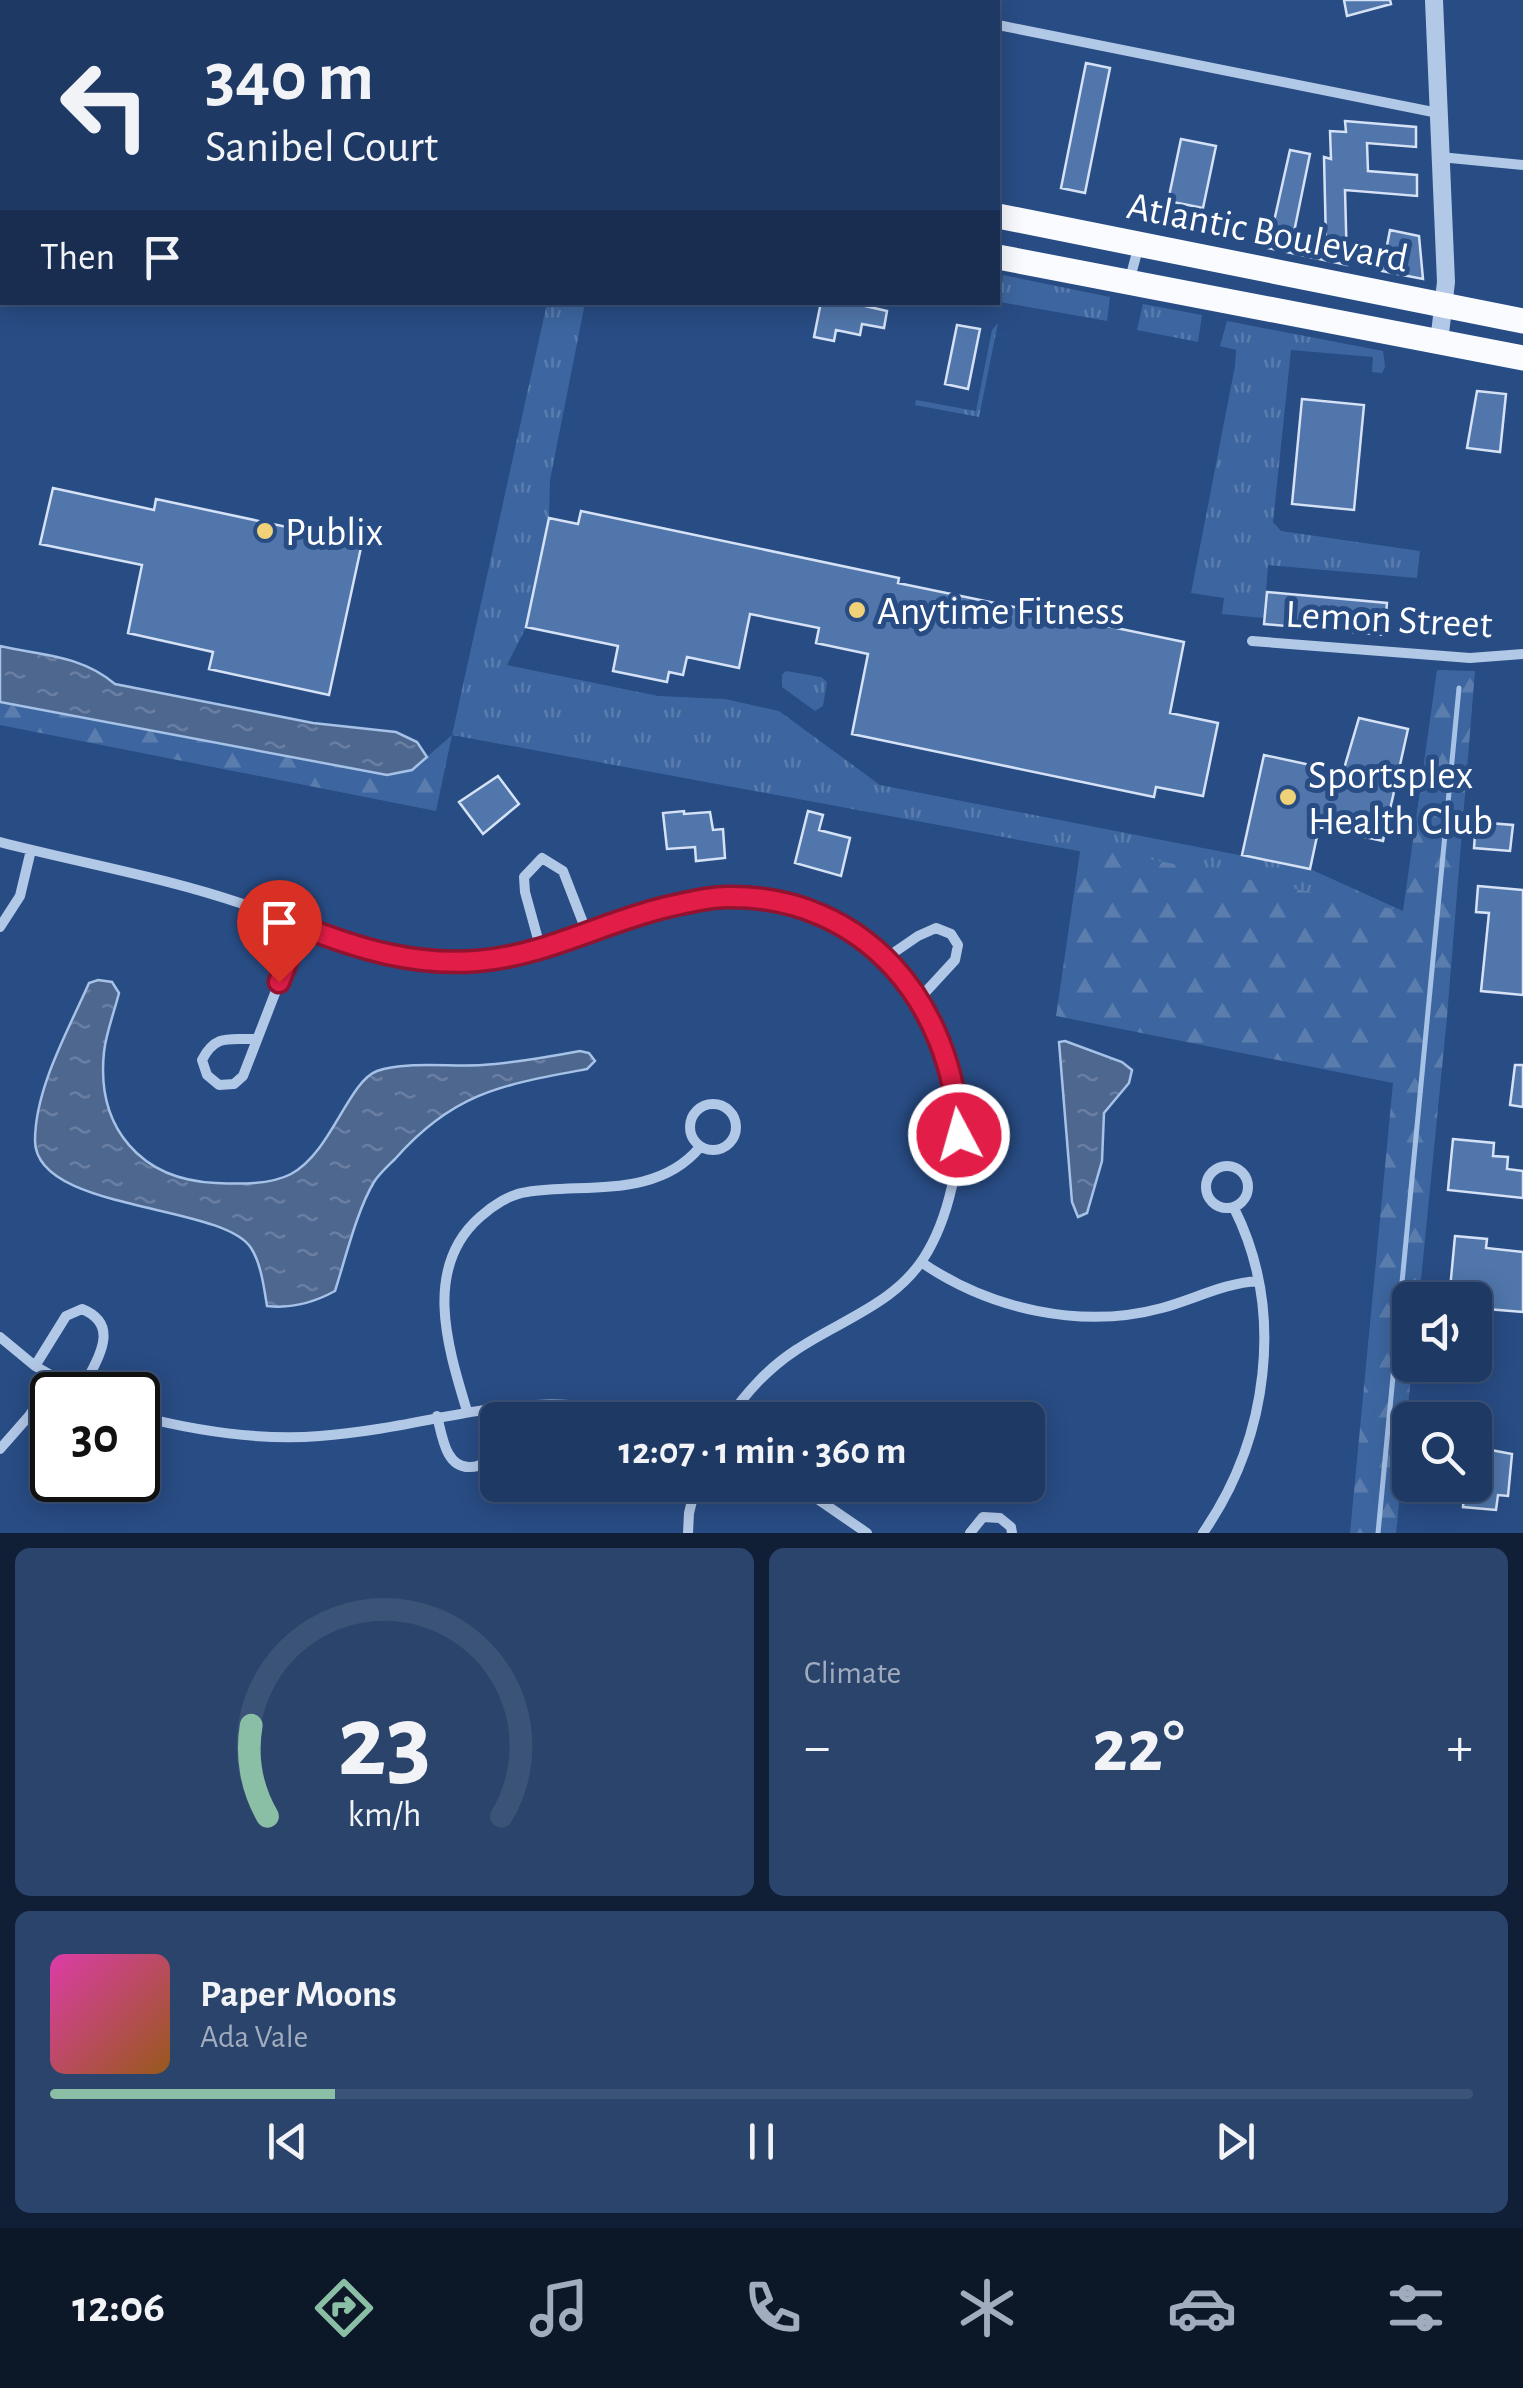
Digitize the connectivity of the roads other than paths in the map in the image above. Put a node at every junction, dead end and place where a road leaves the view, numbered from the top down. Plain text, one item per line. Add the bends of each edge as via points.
1 (1434, 0) edge
2 (1000, 26) edge
3 (1438, 113) junction
4 (1440, 157) junction
5 (1523, 164) edge
6 (1000, 216) edge
7 (1140, 244) junction
8 (1000, 257) edge
9 (1129, 283) junction
10 (1445, 305) junction
11 (1523, 320) edge
12 (1439, 342) junction
13 (1523, 358) edge
14 (1252, 641) dead end
15 (1523, 654) edge
16 (0, 842) edge
17 (31, 850) junction
18 (0, 926) edge
19 (301, 926) junction
20 (587, 933) junction
21 (541, 950) junction
22 (886, 958) junction
23 (920, 998) junction
24 (257, 1039) junction
25 (700, 1146) junction
26 (1234, 1208) junction
27 (920, 1262) junction
28 (1258, 1281) junction
29 (0, 1337) edge
30 (35, 1366) junction
31 (45, 1372) edge
32 (92, 1372) edge
33 (740, 1402) edge
34 (480, 1409) edge
35 (467, 1411) junction
36 (30, 1415) edge
37 (437, 1416) junction
38 (160, 1421) edge
39 (0, 1449) edge
40 (480, 1465) edge
41 (692, 1502) edge
42 (822, 1502) edge
43 (688, 1533) edge
44 (867, 1533) edge
45 (970, 1533) edge
46 (1012, 1533) edge
47 (1202, 1533) edge

1 - 3 street
2 - 3 street
3 - 4 street
4 - 5 street
4 - 10 street
6 - 7 highway, Atlantic Boulevard
7 - 9 street
7 - 10 highway, Atlantic Boulevard
8 - 9 highway, Atlantic Boulevard
9 - 12 highway, Atlantic Boulevard
10 - 11 highway, Atlantic Boulevard
10 - 12 street
12 - 13 highway, Atlantic Boulevard
14 - 15 street, Lemon Street via 1470,658
16 - 17 street
17 - 18 street via 20,896
17 - 19 street via 194,889
19 - 21 street via 418,961 478,962
19 - 24 street
20 - 21 street
20 - 21 street via 563,870 542,858 524,877
20 - 22 street via 725,897 822,914
22 - 23 street
22 - 23 street via 936,928 950,934 958,945 954,960
23 - 27 street via 958,1096 959,1135 948,1198
24 - 24 street via 210,1045 202,1060 207,1075 219,1085 234,1084
25 - 25 street via 717,1150 732,1140 736,1122 726,1108 708,1104 693,1114 690,1132
25 - 35 street via 656,1178 621,1187 521,1192 467,1228 451,1254 442,1297
26 - 26 street via 1247,1196 1247,1178 1233,1166 1220,1167 1210,1174 1206,1192 1218,1207
26 - 28 street
27 - 28 street via 996,1300 1087,1316 1158,1309
27 - 33 street via 871,1308 781,1361
28 - 47 street via 1265,1334 1257,1410 1242,1460
29 - 30 street
30 - 31 street
30 - 32 street via 66,1316 82,1309 106,1332
34 - 35 street
35 - 37 street
36 - 39 street
37 - 38 street via 272,1438
37 - 40 street via 448,1454 462,1466
41 - 43 street
42 - 44 street
45 - 46 street via 983,1517 1000,1518

